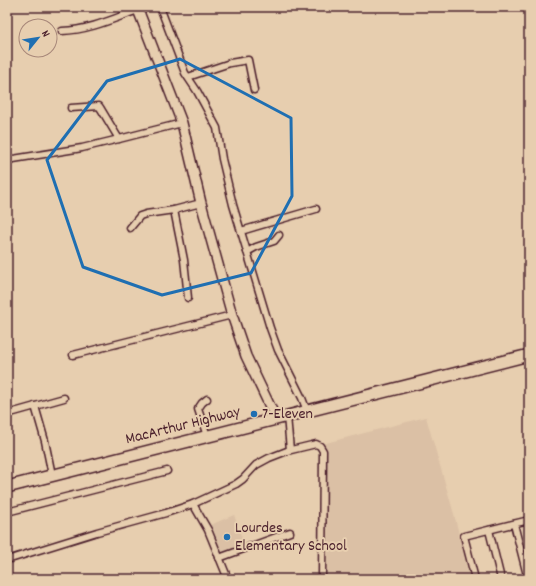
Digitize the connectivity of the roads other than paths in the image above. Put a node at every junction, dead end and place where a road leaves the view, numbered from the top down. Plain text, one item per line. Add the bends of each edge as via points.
1 (160, 7) edge
2 (137, 8) edge
3 (62, 31) dead end
4 (188, 77) junction
5 (254, 90) dead end
6 (71, 108) dead end
7 (182, 123) junction
8 (119, 139) junction
9 (7, 160) edge
10 (201, 203) junction
11 (316, 209) dead end
12 (174, 210) junction
13 (130, 228) dead end
14 (242, 231) junction
15 (278, 235) dead end
16 (247, 252) junction
17 (188, 298) dead end
18 (232, 315) junction
19 (72, 355) dead end
20 (529, 356) edge
21 (64, 398) dead end
22 (207, 399) dead end
23 (35, 406) junction
24 (307, 411) junction
25 (7, 414) edge
26 (281, 418) junction
27 (207, 436) junction
28 (290, 450) junction
29 (167, 471) dead end
30 (52, 475) junction
31 (7, 487) edge
32 (193, 504) junction
33 (7, 512) edge
34 (529, 520) edge
35 (514, 524) junction
36 (489, 530) junction
37 (290, 532) dead end
38 (219, 558) junction
39 (7, 560) edge
40 (228, 579) edge
41 (322, 579) edge
42 (475, 579) edge
43 (501, 579) edge
44 (528, 579) edge

1 - 4 street
2 - 3 street via 92,27
2 - 7 street
4 - 5 street via 230,63 248,60
4 - 14 street via 217,128 233,205
6 - 8 street via 99,106
7 - 8 street
7 - 10 street
8 - 9 street via 82,148
10 - 12 street
10 - 18 street
11 - 14 street
12 - 13 street via 140,216
12 - 17 street via 184,260
14 - 16 street
15 - 16 street via 274,241
16 - 24 street via 274,339
18 - 19 street
18 - 26 street via 246,356
20 - 24 highway, MacArthur Highway
21 - 23 street
22 - 27 street via 198,409
23 - 25 street
23 - 30 street
24 - 26 highway, MacArthur Highway
26 - 27 highway, MacArthur Highway
26 - 28 street
27 - 30 highway, MacArthur Highway
28 - 32 street via 256,465 236,484
28 - 41 street via 316,444 323,451
29 - 33 street
30 - 31 highway, MacArthur Highway
32 - 38 street via 208,530
32 - 39 street
34 - 35 street
35 - 36 street
35 - 44 street
36 - 42 street via 464,536
36 - 43 street
37 - 38 street
38 - 40 street

